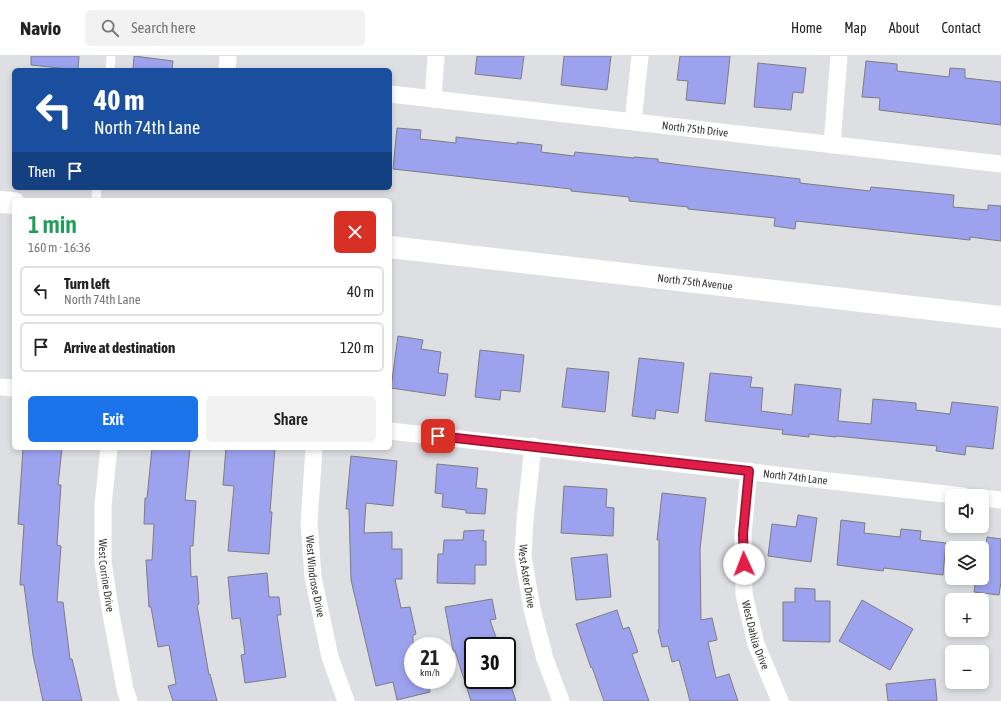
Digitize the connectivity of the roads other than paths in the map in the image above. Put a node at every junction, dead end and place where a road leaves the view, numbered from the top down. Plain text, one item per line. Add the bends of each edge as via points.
1 (111, 56) edge
2 (228, 56) edge
3 (436, 56) edge
4 (640, 56) edge
5 (839, 56) edge
6 (110, 68) edge
7 (227, 68) edge
8 (392, 94) edge
9 (433, 99) junction
10 (633, 122) junction
11 (832, 145) junction
12 (1001, 164) edge
13 (0, 202) edge
14 (12, 203) edge
15 (392, 247) edge
16 (1001, 317) edge
17 (0, 387) edge
18 (12, 388) edge
19 (392, 431) edge
20 (533, 446) junction
21 (109, 450) edge
22 (314, 450) edge
23 (749, 471) junction
24 (945, 494) edge
25 (989, 499) edge
26 (1001, 500) edge
27 (129, 701) edge
28 (346, 701) edge
29 (561, 701) edge
30 (780, 701) edge

1 - 6 lane
2 - 7 street
3 - 9 street
4 - 10 street
5 - 11 street
8 - 9 street, North 75th Drive
9 - 10 street, North 75th Drive
10 - 11 street, North 75th Drive
11 - 12 street, North 75th Drive
13 - 14 main road
15 - 16 main road, North 75th Avenue
17 - 18 street
19 - 20 street, North 74th Lane
20 - 23 street, North 74th Lane
20 - 29 street, West Aster Drive via 524,520 523,556 532,609 545,659
21 - 27 street, West Corrine Drive via 103,505 103,562 120,667
22 - 28 street, West Windrose Drive via 308,523 313,577 330,657
23 - 24 street, North 74th Lane
23 - 30 street, West Dahlia Drive via 743,534 744,594 756,644
25 - 26 street

